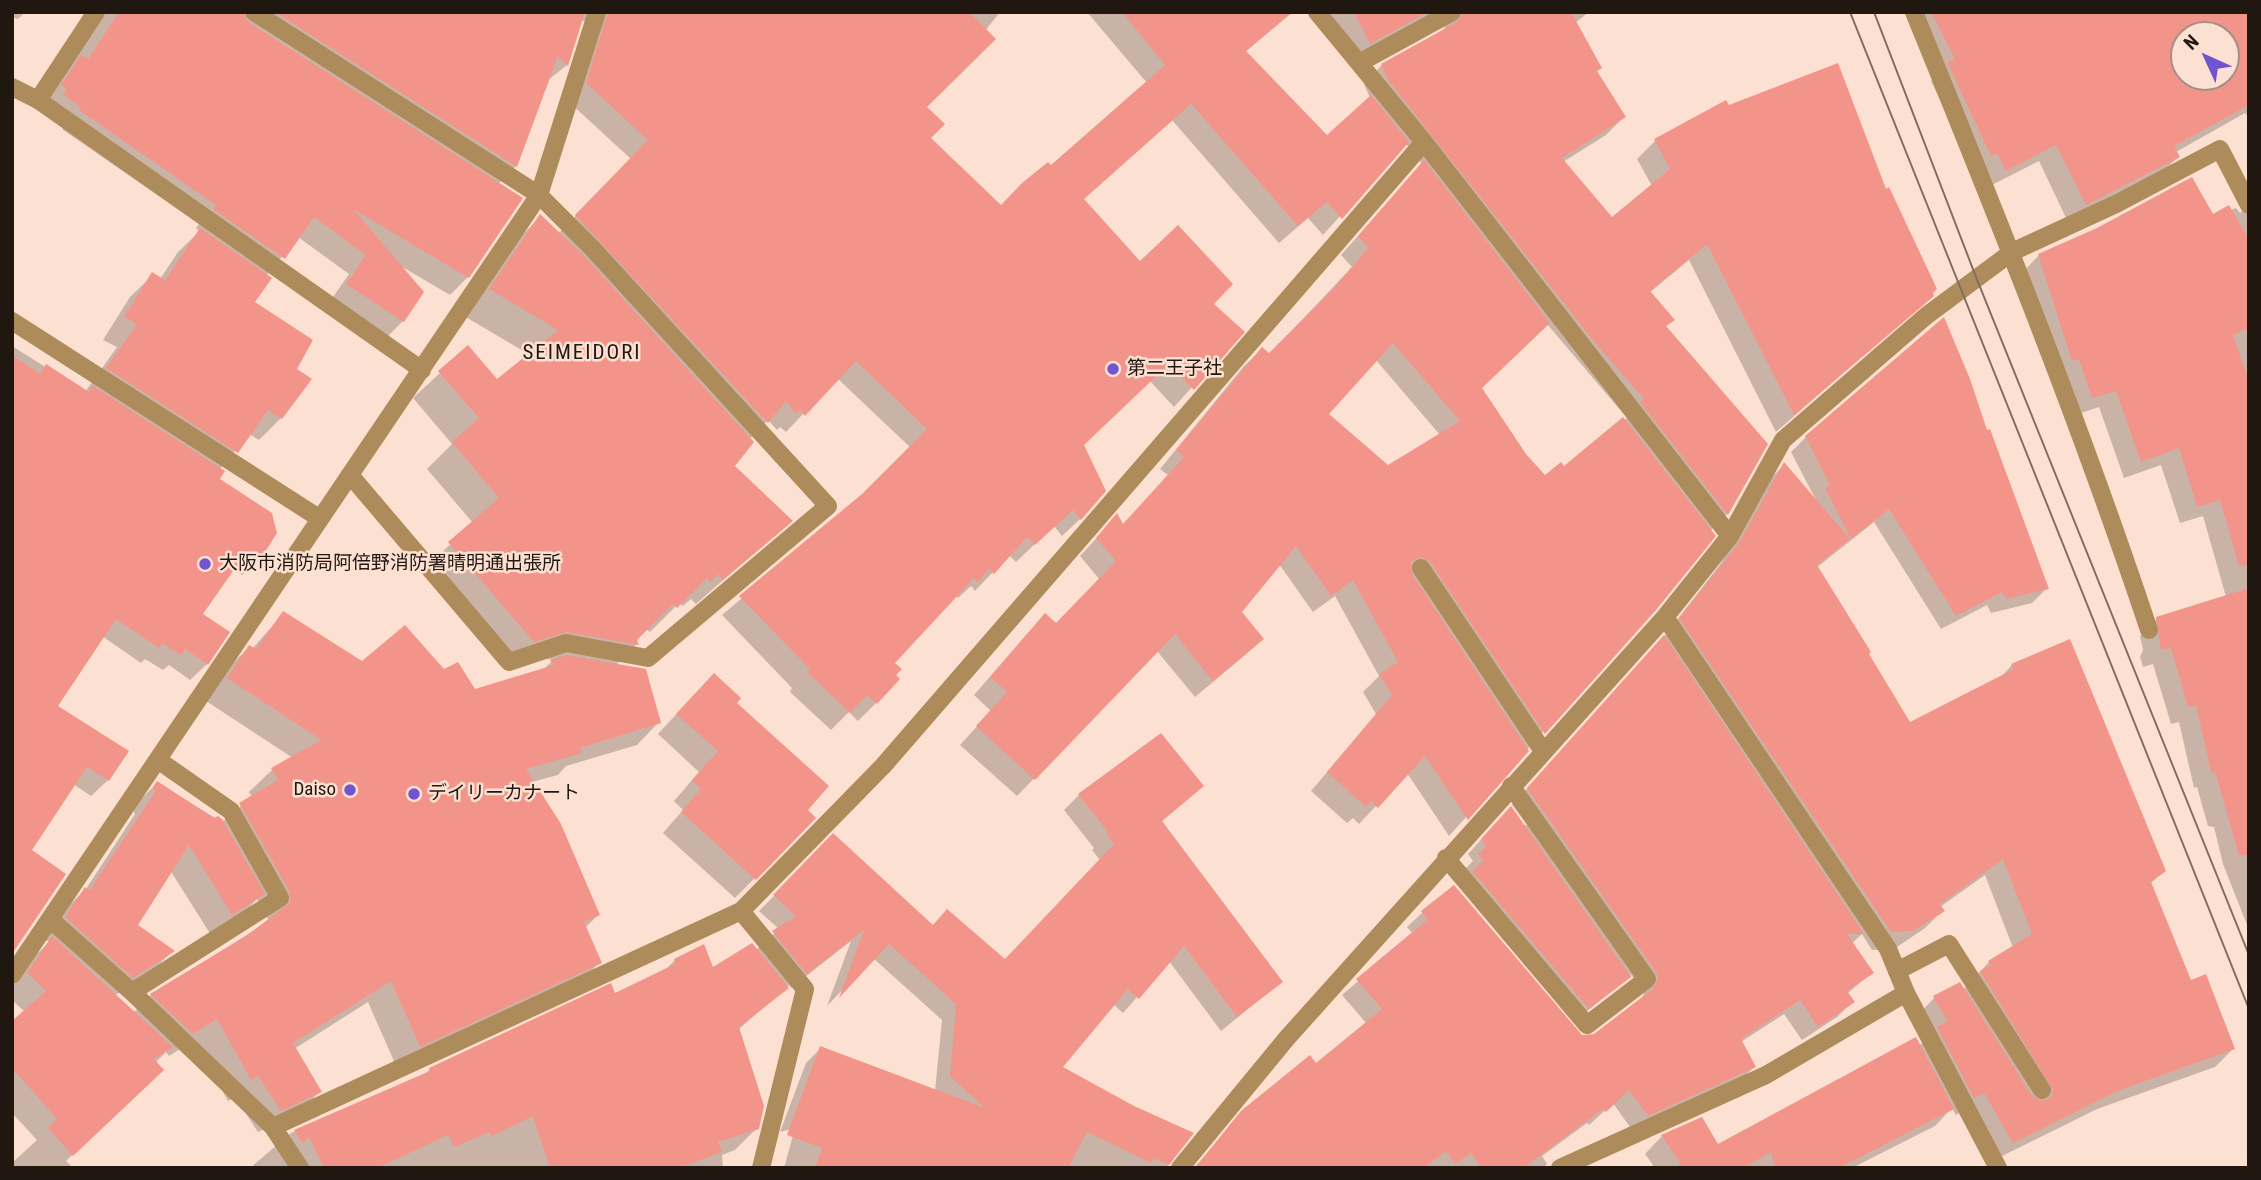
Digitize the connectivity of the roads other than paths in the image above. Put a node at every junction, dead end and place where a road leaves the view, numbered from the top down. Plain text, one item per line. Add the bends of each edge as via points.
1 (96, 12) edge
2 (254, 12) edge
3 (597, 12) edge
4 (1317, 12) edge
5 (1452, 12) edge
6 (1914, 12) edge
7 (1359, 62) junction
8 (12, 87) edge
9 (38, 100) junction
10 (1424, 142) junction
11 (539, 195) junction
12 (2249, 205) edge
13 (2012, 252) junction
14 (12, 321) edge
15 (422, 370) junction
16 (350, 475) junction
17 (320, 518) junction
18 (1730, 536) junction
19 (1421, 568) dead end
20 (1665, 617) junction
21 (2149, 630) dead end
22 (1543, 751) junction
23 (158, 760) junction
24 (1511, 786) junction
25 (1446, 858) junction
26 (741, 911) junction
27 (51, 920) junction
28 (1897, 971) junction
29 (12, 975) edge
30 (132, 992) junction
31 (1906, 993) junction
32 (2042, 1090) dead end
33 (273, 1127) junction
34 (300, 1168) edge
35 (761, 1168) edge
36 (1181, 1168) edge
37 (1560, 1168) edge
38 (1998, 1168) edge

1 - 9 street
2 - 11 street
3 - 11 street
4 - 7 street
5 - 7 street
6 - 13 street
7 - 10 street
8 - 9 street
9 - 15 street
10 - 18 street
10 - 26 street via 883,766
11 - 15 street
11 - 16 street via 828,506 648,658 566,643 509,662
12 - 13 street via 2220,149
13 - 18 street via 1926,316 1783,440
13 - 21 street via 2102,489
14 - 17 street
15 - 16 street
16 - 17 street
17 - 23 street
18 - 20 street
19 - 22 street
20 - 22 street
20 - 28 street via 1888,949
22 - 24 street
23 - 27 street
23 - 30 street via 231,811 280,898
24 - 25 street
24 - 25 street via 1647,979 1587,1025
25 - 36 street via 1287,1038
26 - 33 street
26 - 35 street via 805,989
27 - 29 street
27 - 30 street
28 - 31 street
28 - 32 street via 1949,944
30 - 33 street
31 - 37 street via 1766,1075
31 - 38 street
33 - 34 street

